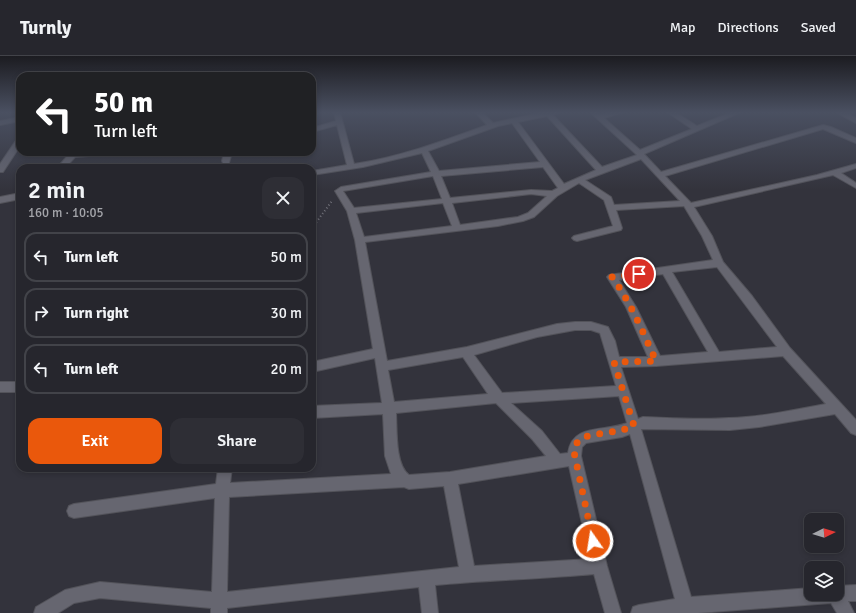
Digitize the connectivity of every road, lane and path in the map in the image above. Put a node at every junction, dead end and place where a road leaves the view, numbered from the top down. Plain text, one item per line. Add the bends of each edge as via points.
1 (343, 138) edge
2 (458, 138) edge
3 (527, 138) edge
4 (571, 138) edge
5 (623, 138) edge
6 (677, 138) edge
7 (786, 138) edge
8 (16, 147) edge
9 (424, 150) junction
10 (641, 154) junction
11 (72, 156) edge
12 (227, 156) edge
13 (226, 161) dead end
14 (65, 164) edge
15 (546, 164) junction
16 (856, 166) edge
17 (351, 167) junction
18 (0, 170) edge
19 (601, 170) junction
20 (316, 172) edge
21 (436, 173) junction
22 (835, 173) junction
23 (660, 175) junction
24 (580, 180) junction
25 (856, 186) edge
26 (563, 189) junction
27 (339, 191) junction
28 (554, 194) junction
29 (16, 197) edge
30 (0, 200) edge
31 (447, 201) junction
32 (688, 204) junction
33 (612, 208) junction
34 (351, 212) junction
35 (316, 223) edge
36 (457, 228) junction
37 (577, 238) dead end
38 (360, 240) junction
39 (719, 263) junction
40 (666, 270) junction
41 (786, 351) junction
42 (380, 352) junction
43 (466, 352) junction
44 (716, 356) junction
45 (656, 361) junction
46 (614, 362) junction
47 (316, 366) edge
48 (382, 366) junction
49 (0, 387) edge
50 (16, 387) edge
51 (623, 391) junction
52 (498, 398) junction
53 (389, 408) junction
54 (838, 408) junction
55 (316, 412) edge
56 (634, 426) junction
57 (856, 429) edge
58 (574, 459) junction
59 (557, 460) junction
60 (224, 472) edge
61 (450, 479) junction
62 (404, 480) junction
63 (222, 490) junction
64 (74, 511) dead end
65 (599, 566) junction
66 (468, 574) junction
67 (426, 579) junction
68 (856, 593) edge
69 (844, 594) edge
70 (804, 596) edge
71 (839, 601) edge
72 (685, 606) junction
73 (219, 607) edge
74 (42, 613) edge
75 (430, 613) edge
76 (613, 613) edge
77 (639, 613) edge
78 (846, 613) edge

1 - 17 street
2 - 9 street
3 - 15 street
4 - 19 street
5 - 10 street
6 - 10 street
7 - 23 street
8 - 18 street
9 - 17 street
9 - 21 street
10 - 19 street
10 - 23 street
11 - 14 street
12 - 13 street
15 - 21 street
15 - 26 street
16 - 22 street
17 - 20 street
19 - 24 street
21 - 27 street via 385,180
21 - 31 street
22 - 25 street
22 - 32 street
23 - 32 street
24 - 26 street
24 - 33 street via 605,196
26 - 28 street
27 - 34 street
27 - 35 path
28 - 31 street via 522,192
28 - 36 street via 527,218
29 - 30 street
31 - 34 street
31 - 36 street
32 - 33 street
32 - 39 street via 704,229
33 - 37 street via 618,228
34 - 38 street
36 - 38 street
38 - 42 street
39 - 40 street
39 - 41 street
40 - 44 street
40 - 45 street via 612,277 640,325
41 - 44 street
41 - 54 street
42 - 47 street
42 - 48 street
43 - 46 street via 554,329 587,326 604,330
43 - 48 street
43 - 52 street
44 - 45 street
45 - 46 street
46 - 51 street
48 - 53 street
49 - 50 street
51 - 52 street
51 - 56 street
52 - 53 street
52 - 59 street via 544,442
53 - 55 street
53 - 62 street via 392,456 399,476
54 - 56 street via 759,421 694,425 650,423
54 - 57 street
56 - 58 street via 581,439 575,448
56 - 72 street
58 - 59 street
58 - 65 street
59 - 61 street
60 - 63 street
61 - 62 street via 409,482
61 - 66 street
62 - 63 street
63 - 64 street
63 - 73 street
65 - 66 street
65 - 76 street
66 - 67 street
67 - 73 street
67 - 75 street
68 - 69 street
70 - 72 street
71 - 78 street
72 - 77 street
73 - 74 street via 100,590 71,596

